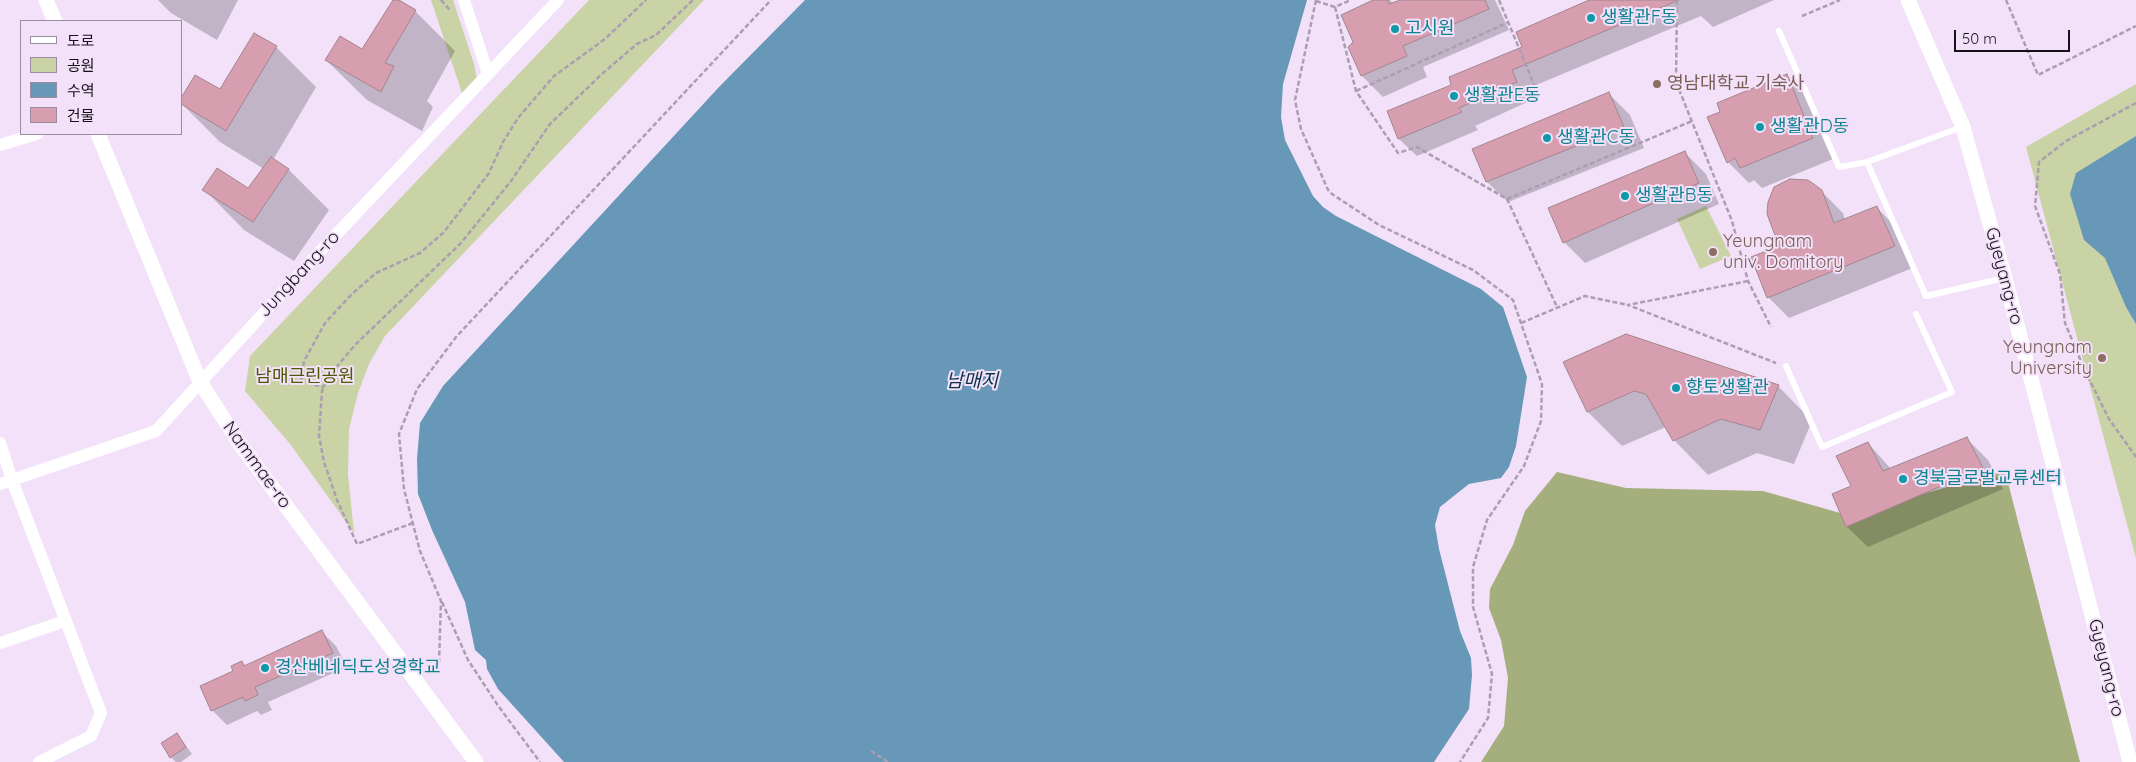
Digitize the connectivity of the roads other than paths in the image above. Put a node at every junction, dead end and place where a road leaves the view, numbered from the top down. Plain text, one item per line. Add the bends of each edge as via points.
1 (46, 0) edge
2 (464, 0) edge
3 (558, 0) edge
4 (1908, 0) edge
5 (55, 20) edge
6 (1779, 31) dead end
7 (488, 74) junction
8 (1963, 127) junction
9 (34, 135) edge
10 (98, 135) edge
11 (0, 145) edge
12 (1867, 162) junction
13 (2005, 278) junction
14 (1916, 314) dead end
15 (1786, 366) road end
16 (200, 382) junction
17 (0, 443) edge
18 (6, 482) edge
19 (66, 622) junction
20 (0, 642) edge
21 (39, 762) edge
22 (476, 762) edge
23 (2130, 762) edge

1 - 5 street
2 - 7 street
3 - 7 street, Jungbang-ro
4 - 8 street, Gyeyang-ro
6 - 12 lane via 1840,167
7 - 16 street, Jungbang-ro
8 - 12 lane
8 - 13 street, Gyeyang-ro
9 - 11 street
10 - 16 street, Nammae-ro
12 - 13 lane via 1926,296
13 - 23 street, Gyeyang-ro
14 - 15 lane via 1952,392 1822,447
16 - 18 street, Jungbang-ro via 156,431
16 - 22 street, Nammae-ro via 232,433
17 - 18 street
18 - 19 street
19 - 20 street
19 - 21 street via 101,712 91,736

